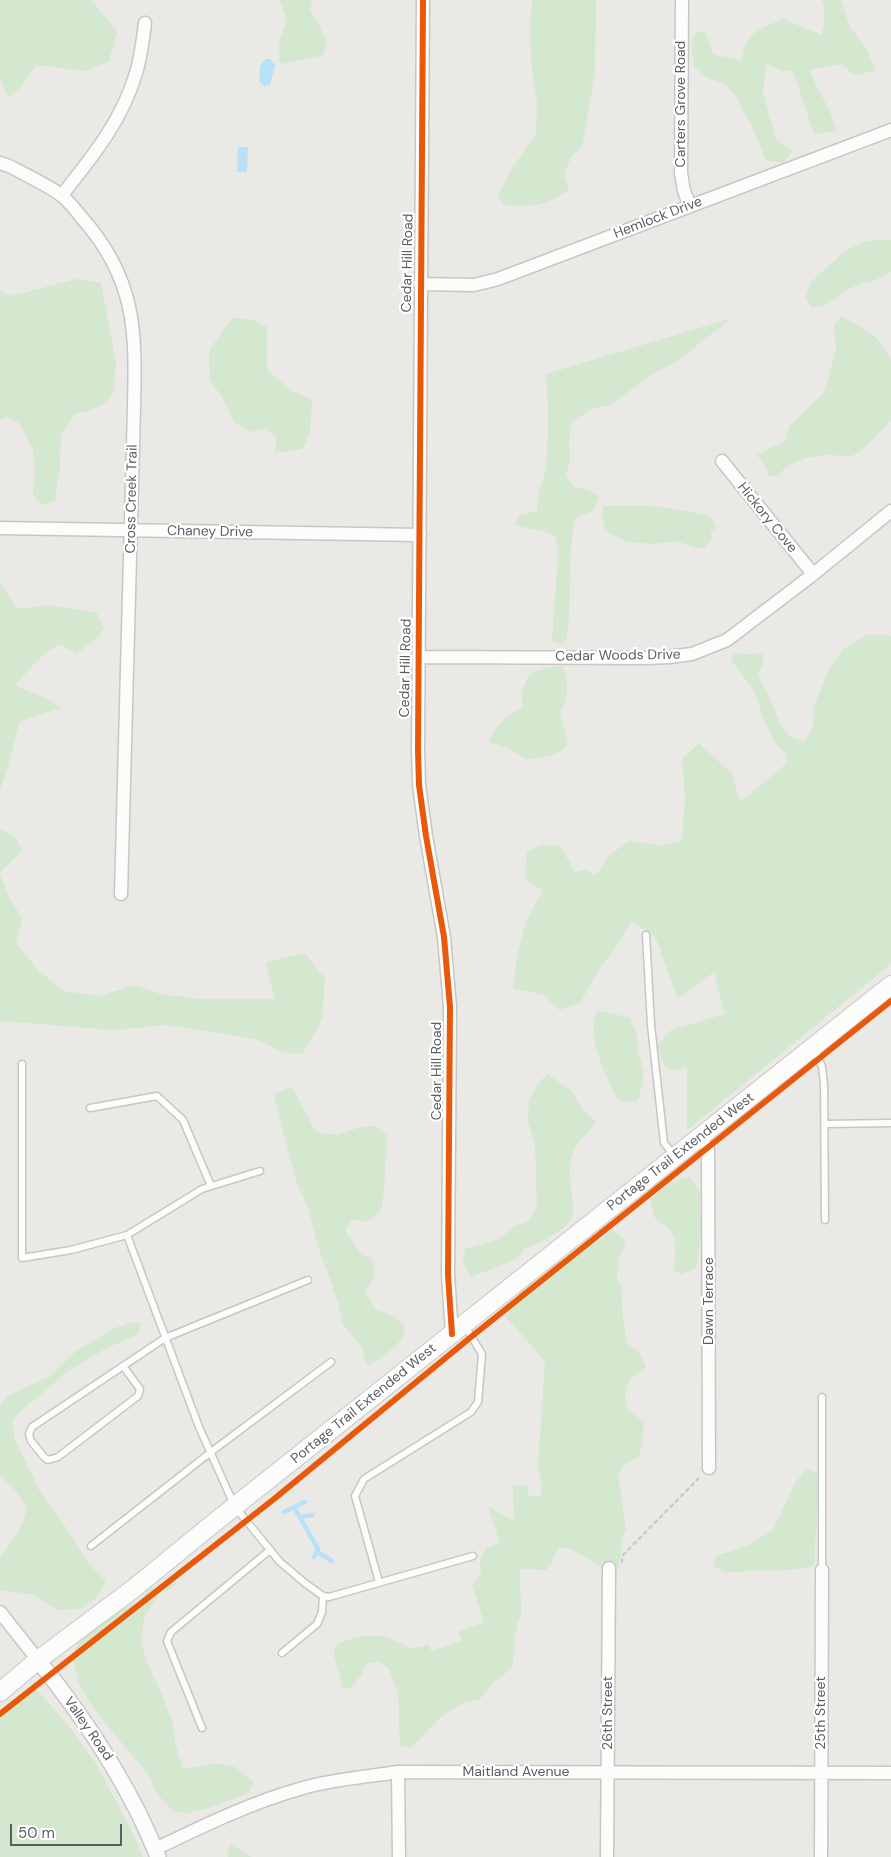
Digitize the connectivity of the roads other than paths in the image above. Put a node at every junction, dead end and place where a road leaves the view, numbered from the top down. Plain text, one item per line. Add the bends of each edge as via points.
1 (423, 0) edge
2 (682, 0) edge
3 (145, 23) dead end
4 (891, 130) edge
5 (0, 163) edge
6 (62, 195) junction
7 (690, 206) junction
8 (420, 284) junction
9 (722, 461) dead end
10 (891, 512) edge
11 (0, 528) edge
12 (131, 530) junction
13 (420, 535) junction
14 (813, 574) junction
15 (418, 657) junction
16 (121, 894) dead end
17 (646, 935) dead end
18 (891, 985) edge
19 (813, 1047) junction
20 (22, 1064) dead end
21 (90, 1108) dead end
22 (891, 1123) edge
23 (826, 1124) junction
24 (699, 1138) junction
25 (676, 1157) junction
26 (260, 1171) dead end
27 (211, 1186) junction
28 (825, 1220) dead end
29 (127, 1235) junction
30 (308, 1280) dead end
31 (458, 1329) junction
32 (165, 1338) junction
33 (331, 1362) dead end
34 (123, 1366) junction
35 (822, 1397) dead end
36 (211, 1452) junction
37 (709, 1468) road end
38 (235, 1507) junction
39 (91, 1546) dead end
40 (270, 1550) junction
41 (473, 1556) dead end
42 (609, 1570) road end
43 (822, 1570) joint
44 (379, 1582) junction
45 (323, 1596) junction
46 (0, 1612) edge
47 (282, 1653) dead end
48 (38, 1660) junction
49 (0, 1692) edge
50 (202, 1728) dead end
51 (398, 1772) junction
52 (608, 1772) junction
53 (821, 1773) junction
54 (891, 1773) edge
55 (156, 1853) edge
56 (399, 1857) edge
57 (607, 1857) edge
58 (822, 1857) edge

1 - 8 street, Cedar Hill Road
2 - 7 street, Carters Grove Road via 681,173
3 - 6 street via 136,73 123,109 97,151
4 - 7 street, Hemlock Drive
5 - 6 street, Cross Creek Trail
6 - 12 street, Cross Creek Trail via 110,256 129,303 134,327
7 - 8 street, Hemlock Drive via 498,279 474,285
8 - 13 street, Cedar Hill Road
9 - 14 street, Hickory Cove
10 - 14 street, Cedar Woods Drive
11 - 12 street, Chaney Drive
12 - 13 street, Chaney Drive
12 - 16 street, Cross Creek Trail
13 - 15 street, Cedar Hill Road
14 - 15 street, Cedar Woods Drive via 739,632 715,646 692,654 668,658
15 - 31 street, Cedar Hill Road via 419,785 445,938 450,1007 448,1275
17 - 25 lane via 651,1025 664,1143
18 - 19 main road, Portage Trail Extended West
19 - 23 lane via 822,1067
19 - 24 main road, Portage Trail Extended West
20 - 29 lane via 22,1258 71,1250
21 - 27 lane via 156,1096 183,1120
22 - 23 lane
23 - 28 lane
24 - 25 main road, Portage Trail Extended West
24 - 37 street, Dawn Terrace via 708,1149
25 - 31 main road, Portage Trail Extended West
26 - 27 lane
27 - 29 lane
29 - 32 lane
30 - 32 lane
31 - 38 main road, Portage Trail Extended West
31 - 44 lane via 482,1354 475,1407 364,1479 355,1496
32 - 34 lane
32 - 36 lane
33 - 36 lane
34 - 34 lane via 140,1389 138,1396 58,1457 48,1460 44,1457 31,1441 32,1427
35 - 43 lane
36 - 38 lane
36 - 39 lane
38 - 40 lane
38 - 48 main road, Portage Trail Extended West
40 - 45 lane via 280,1562
40 - 50 lane via 171,1632 167,1641
41 - 44 lane
42 - 52 street, 26th Street
43 - 53 street, 25th Street
44 - 45 lane
45 - 47 lane via 317,1624
46 - 48 street, Valley Road
48 - 49 main road, Portage Trail Extended West
48 - 55 street, Valley Road via 108,1757
51 - 52 street, Maitland Avenue
51 - 55 street, Maitland Avenue via 341,1780 284,1794 235,1812
51 - 56 street
52 - 53 street, Maitland Avenue
52 - 57 street, 26th Street
53 - 54 street, Maitland Avenue
53 - 58 street, 25th Street

